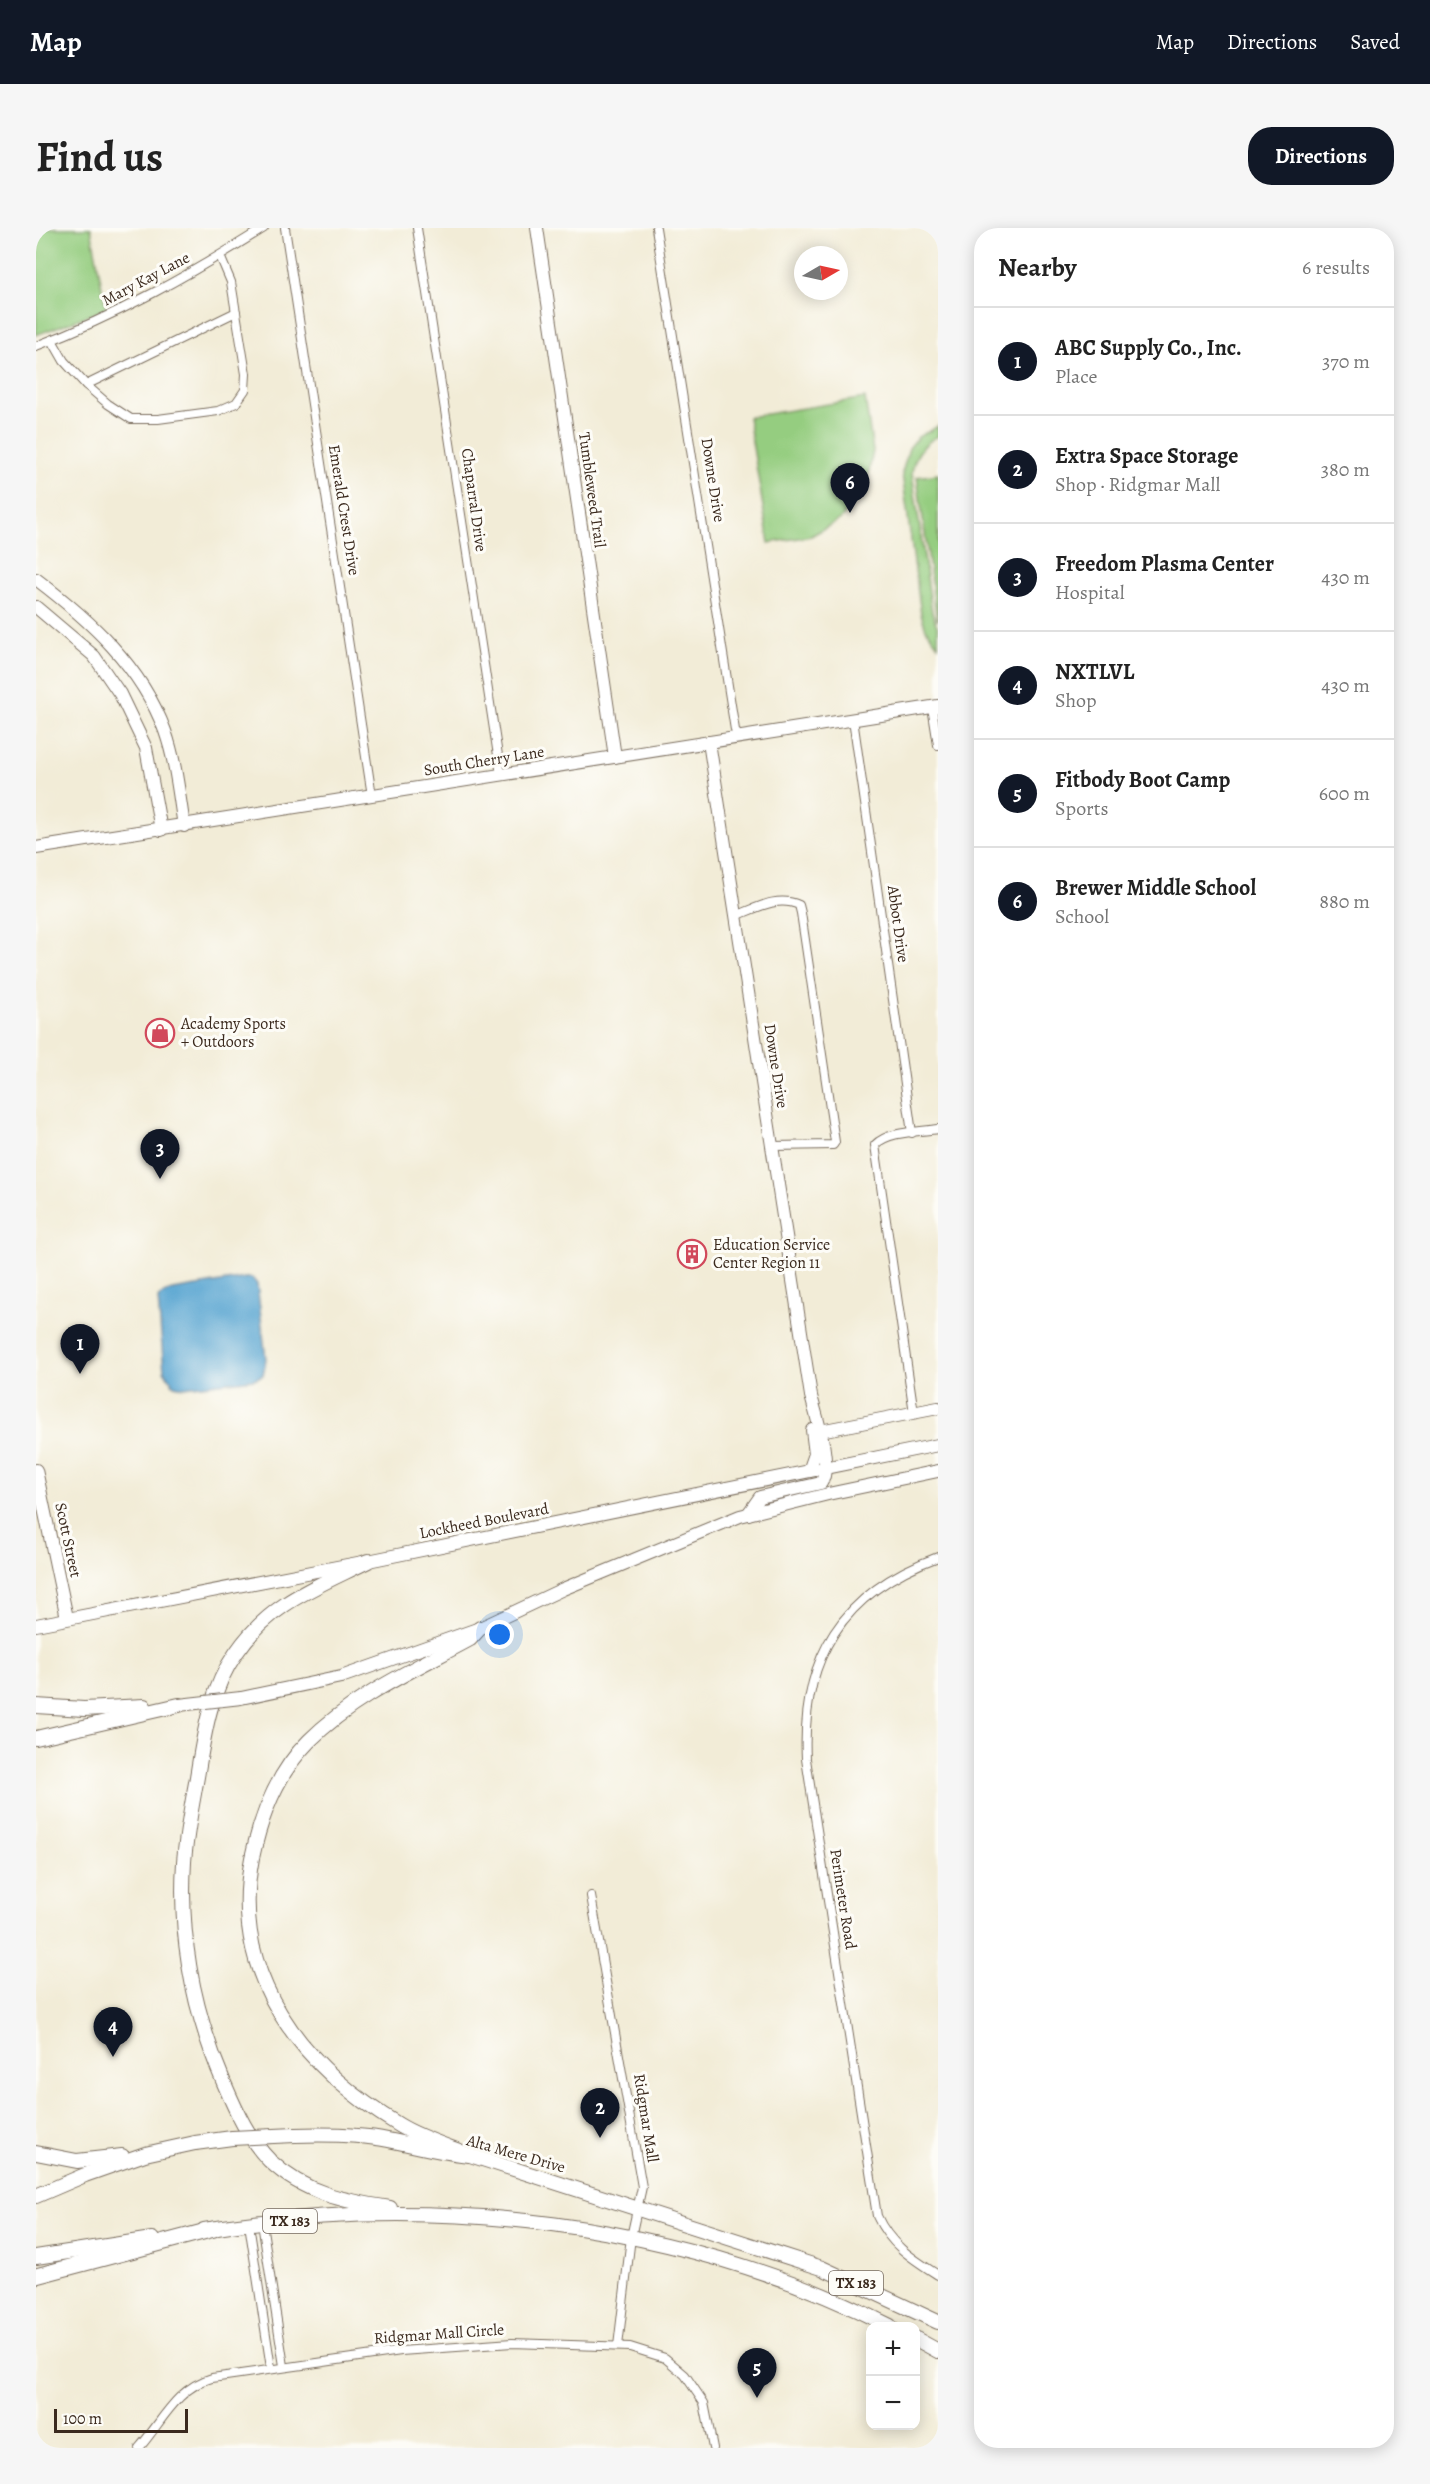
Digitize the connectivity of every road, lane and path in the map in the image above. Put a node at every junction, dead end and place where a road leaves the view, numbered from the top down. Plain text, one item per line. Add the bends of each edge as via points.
1 (264, 228) edge
2 (285, 228) edge
3 (417, 228) edge
4 (537, 228) edge
5 (656, 228) edge
6 (220, 256) junction
7 (236, 312) junction
8 (52, 340) junction
9 (36, 346) edge
10 (86, 385) junction
11 (36, 579) edge
12 (36, 607) edge
13 (935, 706) edge
14 (853, 719) junction
15 (738, 737) junction
16 (709, 742) junction
17 (938, 745) edge
18 (615, 757) junction
19 (501, 775) junction
20 (372, 796) junction
21 (184, 826) junction
22 (161, 830) junction
23 (36, 849) edge
24 (736, 916) junction
25 (938, 1129) edge
26 (912, 1133) junction
27 (772, 1146) junction
28 (811, 1396) junction
29 (938, 1408) edge
30 (914, 1413) junction
31 (820, 1431) junction
32 (938, 1445) edge
33 (826, 1468) junction
34 (36, 1470) edge
35 (809, 1471) junction
36 (938, 1471) edge
37 (748, 1514) junction
38 (938, 1557) edge
39 (368, 1561) junction
40 (68, 1618) junction
41 (36, 1625) edge
42 (480, 1628) junction
43 (179, 1705) junction
44 (36, 1706) edge
45 (36, 1738) edge
46 (591, 1896) dead end
47 (36, 2153) edge
48 (145, 2154) junction
49 (470, 2156) junction
50 (36, 2196) edge
51 (637, 2209) junction
52 (422, 2213) junction
53 (255, 2224) junction
54 (214, 2229) junction
55 (631, 2237) junction
56 (36, 2257) edge
57 (938, 2275) edge
58 (36, 2276) edge
59 (882, 2322) edge
60 (938, 2322) edge
61 (920, 2342) edge
62 (618, 2346) junction
63 (938, 2351) edge
64 (284, 2367) junction
65 (271, 2368) junction
66 (139, 2448) edge
67 (713, 2448) edge

1 - 6 street, Mary Kay Lane
2 - 20 street, Emerald Crest Drive
3 - 19 street, Chaparral Drive
4 - 18 street, Tumbleweed Trail
5 - 15 street, Downe Drive
6 - 7 street via 231,282
6 - 8 street, Mary Kay Lane via 90,326
7 - 10 street
7 - 10 street via 246,374 245,390 236,403 219,411 132,419
8 - 9 street, Mary Kay Lane
8 - 10 street via 64,361
11 - 21 street via 112,644 146,690 165,731
12 - 22 street via 94,656 120,694 146,748
13 - 14 street, South Cherry Lane
13 - 17 street
14 - 15 street, South Cherry Lane
14 - 26 street, Abbot Drive
15 - 16 street, South Cherry Lane
16 - 18 street, South Cherry Lane
16 - 24 street, Downe Drive
18 - 19 street, South Cherry Lane
19 - 20 street, South Cherry Lane
20 - 21 street, South Cherry Lane
21 - 22 street, South Cherry Lane
22 - 23 street, South Cherry Lane
24 - 27 street, Downe Drive
24 - 27 street via 776,901 790,901 800,909 835,1142
25 - 26 street
26 - 30 street via 876,1143 878,1179
27 - 28 street, Downe Drive
28 - 31 street, Downe Drive
28 - 35 street, Downe Drive via 815,1454
29 - 30 street
30 - 31 street
31 - 33 street, Downe Drive
32 - 33 street, Lockheed Boulevard
33 - 35 street, Lockheed Boulevard
33 - 37 street via 821,1482 760,1497
34 - 40 street, Scott Street
35 - 39 street, Lockheed Boulevard
36 - 37 street
37 - 42 street
38 - 57 street, Perimeter Road via 883,1584 845,1620 817,1667 805,1731 806,1759 877,2216 891,2241
39 - 40 street, Lockheed Boulevard
39 - 52 main road via 270,1613 243,1643 224,1673 206,1722 187,1833 184,1926 203,2030 235,2108 257,2146 271,2162 312,2190 337,2199
40 - 41 street, Lockheed Boulevard
42 - 43 street, bridge via 341,1677 241,1698
42 - 49 main road via 470,1639 333,1719 297,1755 264,1812 249,1872 246,1911 252,1947 268,1996 283,2022 323,2068 400,2126
43 - 44 main road via 84,1709
43 - 45 main road
46 - 51 street, Ridgmar Mall via 642,2187
47 - 48 main road via 77,2161
48 - 49 main road, Alta Mere Drive / TX 183, bridge via 232,2138 332,2134
48 - 50 main road, Alta Mere Drive / TX 183
49 - 51 main road, Alta Mere Drive / TX 183
51 - 55 street, Ridgmar Mall
51 - 60 main road, Alta Mere Drive / TX 183 via 822,2268
52 - 53 main road, TX 183
52 - 55 main road, TX 183 via 531,2221
53 - 54 main road, TX 183
53 - 64 street
53 - 65 street
54 - 56 main road, TX 183
54 - 58 highway
55 - 59 main road, TX 183 via 737,2265 848,2304
55 - 62 street, Ridgmar Mall
61 - 63 main road
62 - 64 street, Ridgmar Mall Circle via 512,2343 401,2350
62 - 67 street, Ridgmar Mall Circle via 641,2349 677,2366 704,2403
64 - 65 street, Ridgmar Mall Circle
65 - 66 street, Ridgmar Mall Circle via 212,2378 193,2386 172,2404

